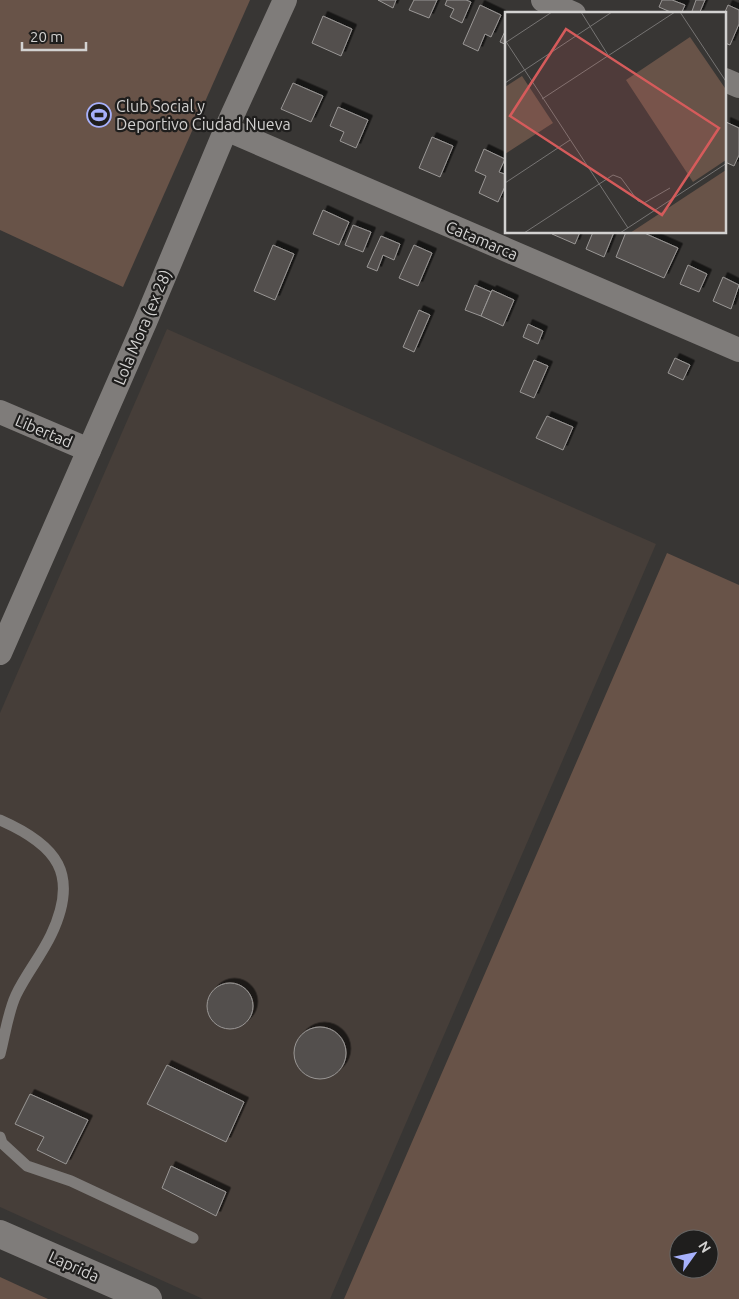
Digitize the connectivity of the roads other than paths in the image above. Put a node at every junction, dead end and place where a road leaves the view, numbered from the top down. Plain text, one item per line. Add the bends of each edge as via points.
1 (285, 0) edge
2 (543, 0) edge
3 (570, 12) edge
4 (726, 80) edge
5 (739, 86) edge
6 (226, 129) junction
7 (739, 350) edge
8 (0, 412) edge
9 (89, 450) junction
10 (0, 653) edge
11 (0, 820) edge
12 (0, 1054) edge
13 (0, 1137) edge
14 (0, 1234) edge
15 (193, 1238) dead end
16 (148, 1299) edge

1 - 6 street, Lola Mora (ex 28)
2 - 3 street
4 - 5 street
6 - 7 street, Catamarca
6 - 9 street, Lola Mora (ex 28)
8 - 9 street, Libertad
9 - 10 street, Lola Mora (ex 28)
11 - 12 lane via 25,831 48,848 57,862 64,886 61,908 51,935 15,997
13 - 15 lane via 2,1143 26,1166 71,1181
14 - 16 street, Laprida

